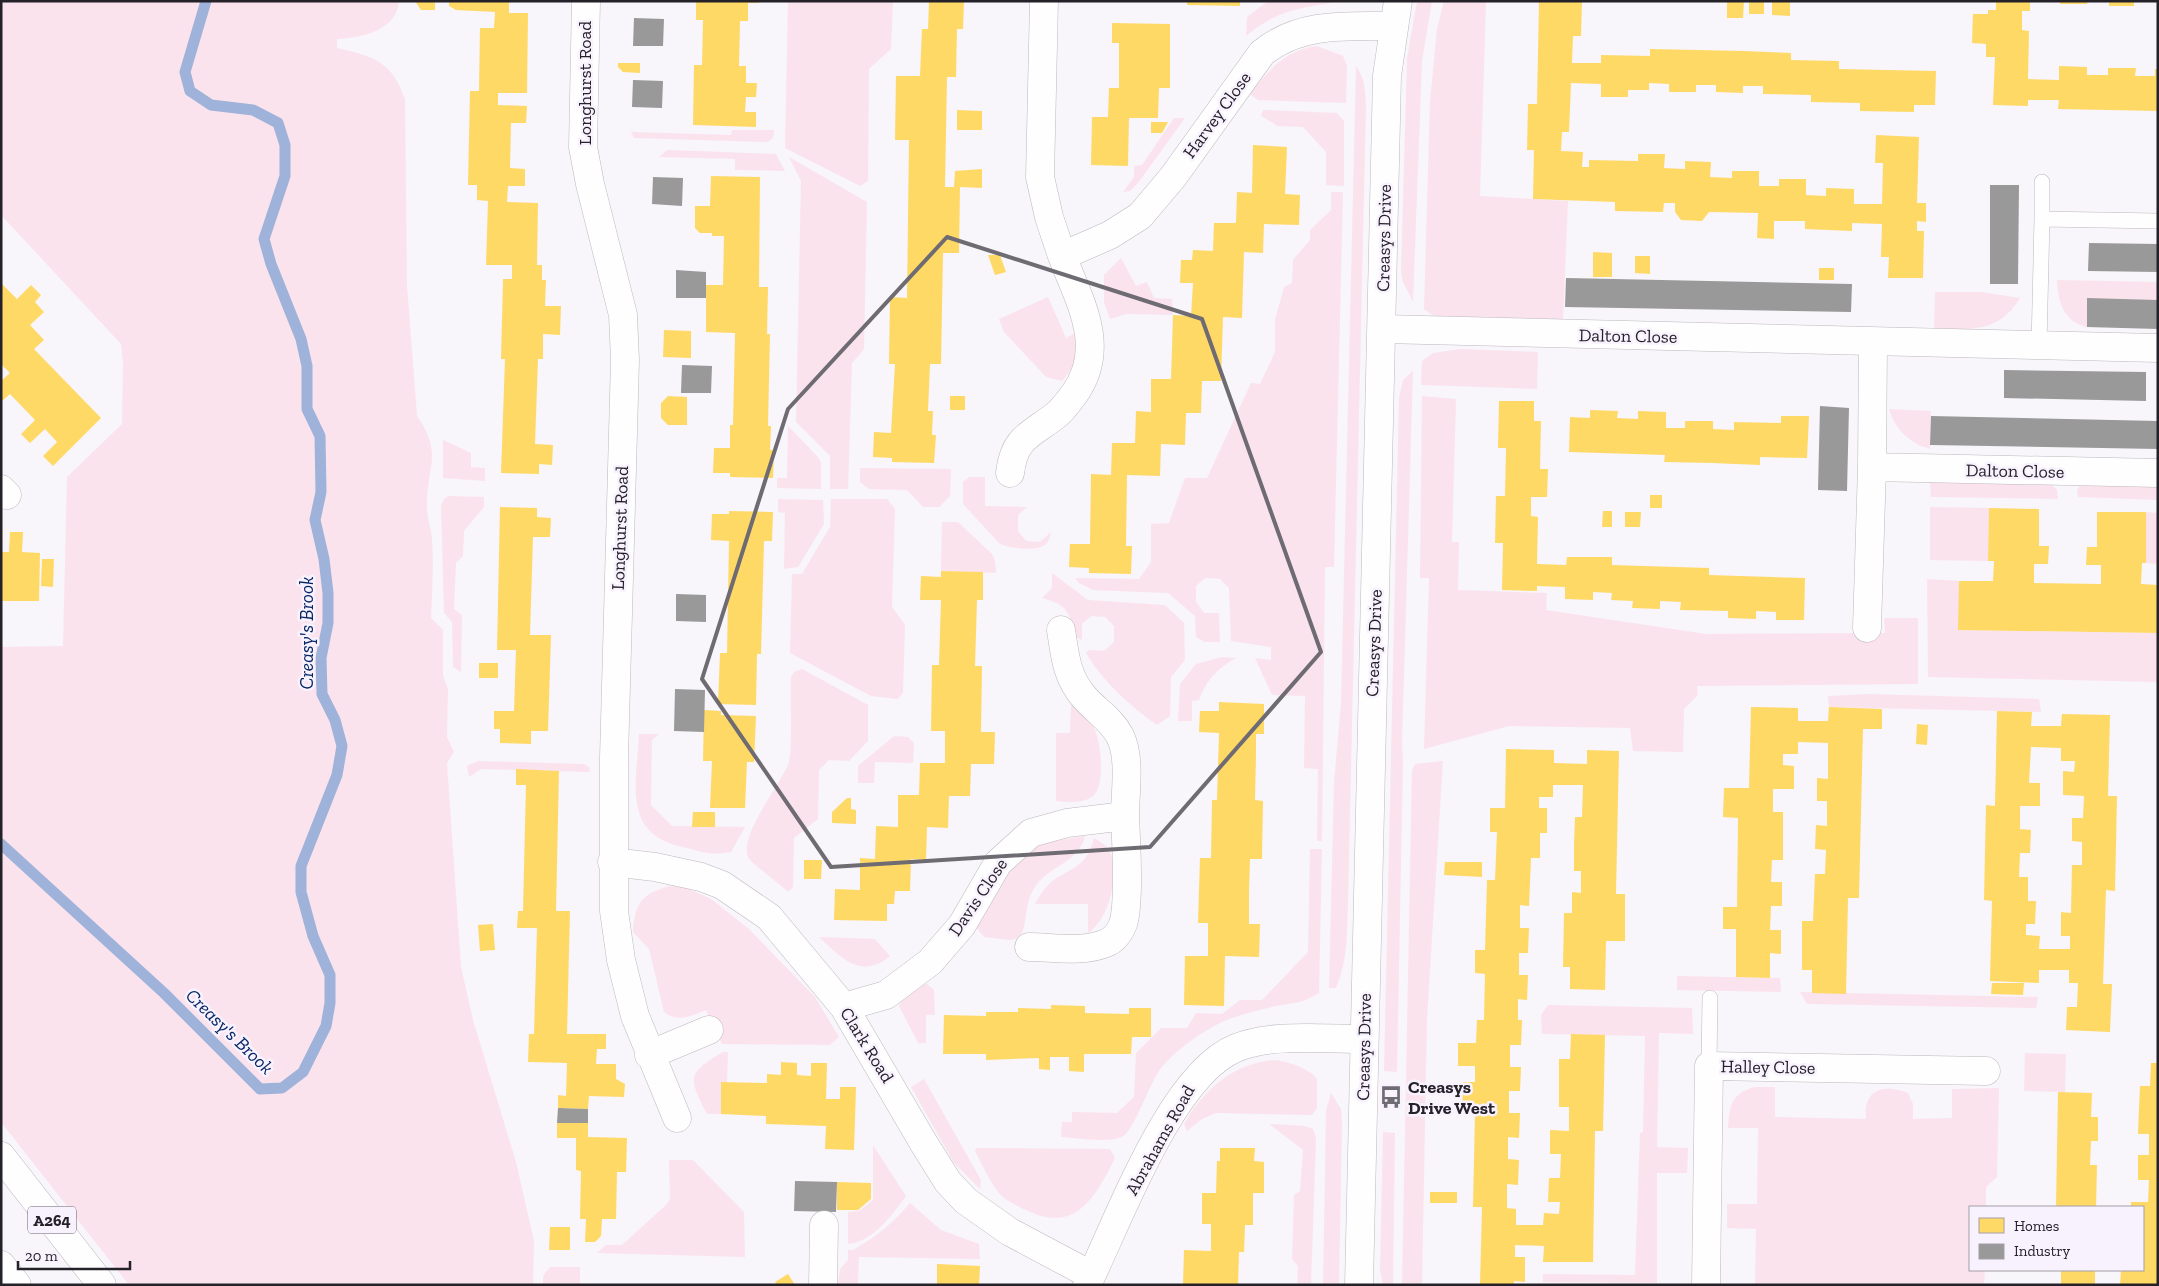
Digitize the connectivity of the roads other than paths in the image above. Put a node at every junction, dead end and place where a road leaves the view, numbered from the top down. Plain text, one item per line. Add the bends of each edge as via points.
1 (586, 1) edge
2 (1044, 1) edge
3 (1396, 13) edge
4 (2042, 182) dead end
5 (2042, 219) junction
6 (2158, 221) edge
7 (1062, 256) junction
8 (1382, 329) junction
9 (1873, 342) junction
10 (2039, 346) junction
11 (2158, 348) edge
12 (1872, 467) junction
13 (1010, 473) dead end
14 (2158, 473) edge
15 (1867, 628) dead end
16 (1061, 630) dead end
17 (1125, 816) junction
18 (612, 862) junction
19 (1029, 947) dead end
20 (1710, 998) dead end
21 (844, 1007) junction
22 (709, 1030) dead end
23 (1364, 1039) junction
24 (650, 1055) junction
25 (1709, 1066) junction
26 (1986, 1070) dead end
27 (677, 1118) dead end
28 (1, 1156) edge
29 (824, 1225) dead end
30 (1, 1265) edge
31 (1089, 1280) edge
32 (17, 1285) edge
33 (102, 1285) edge
34 (823, 1285) edge
35 (1359, 1285) edge
36 (1706, 1285) edge

1 - 18 main road, Longhurst Road via 583,147 623,315 625,360
2 - 7 main road via 1040,177
3 - 7 main road, Harvey Close via 1312,29 1276,41 1262,53 1173,177 1140,216 1110,235
3 - 8 main road, Creasys Drive via 1387,76
4 - 5 lane
5 - 6 lane
5 - 10 lane
7 - 13 main road via 1086,318 1092,346 1089,367 1069,402 1056,416 1022,440 1012,456
8 - 9 main road, Dalton Close
8 - 23 main road, Creasys Drive
9 - 10 main road, Dalton Close
9 - 12 main road
10 - 11 main road, Dalton Close
12 - 14 main road, Dalton Close
12 - 15 main road
16 - 17 main road via 1069,676 1120,736 1125,756
17 - 19 main road via 1124,916 1116,936 1106,943 1087,948
17 - 21 main road, Davis Close via 1067,823 1031,834 998,863 962,925 930,962 886,995
18 - 21 main road, Clark Road via 685,872 722,885 769,917
18 - 24 main road, Longhurst Road via 614,911 622,960 635,1016
20 - 25 lane
21 - 31 main road, Clark Road via 948,1182 966,1201 1010,1232
22 - 24 main road
23 - 31 main road, Abrahams Road via 1268,1040 1237,1047 1207,1066 1180,1096
23 - 35 main road, Creasys Drive
24 - 27 main road, Longhurst Road
25 - 26 main road, Halley Close
25 - 36 main road, Halley Close
28 - 33 main road, A264
29 - 34 main road
30 - 32 main road

